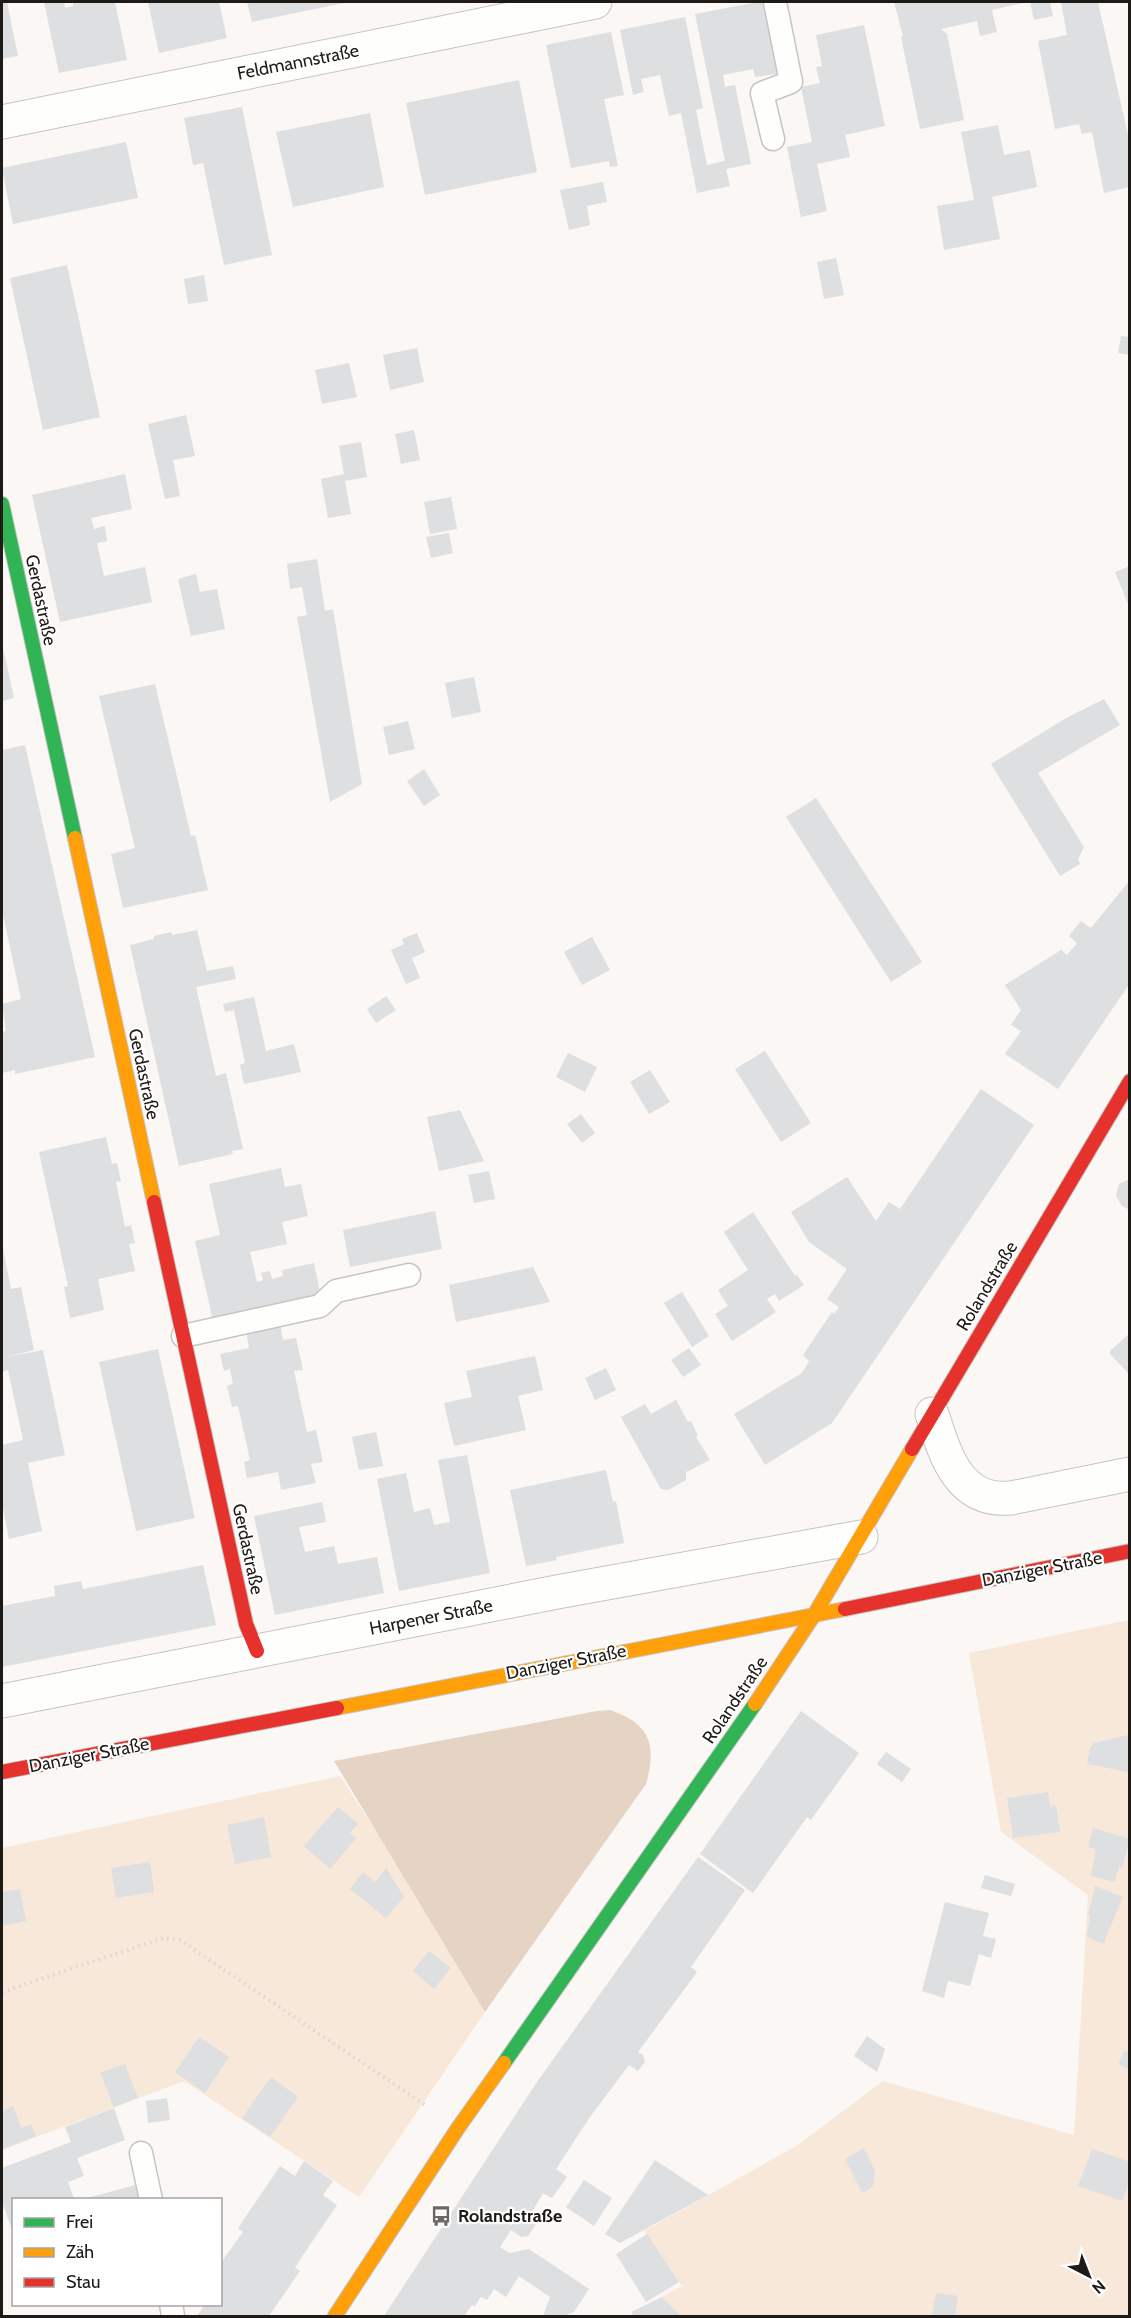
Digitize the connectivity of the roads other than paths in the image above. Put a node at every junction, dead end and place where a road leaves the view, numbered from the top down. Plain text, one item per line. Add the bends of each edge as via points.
1 (595, 2) edge
2 (775, 2) edge
3 (2, 122) edge
4 (773, 139) dead end
5 (2, 504) edge
6 (1130, 1081) edge
7 (409, 1275) dead end
8 (183, 1336) junction
9 (932, 1414) junction
10 (1130, 1474) edge
11 (861, 1537) junction
12 (1130, 1551) edge
13 (814, 1615) junction
14 (257, 1651) junction
15 (2, 1701) edge
16 (2, 1772) edge
17 (141, 2152) dead end
18 (151, 2198) edge
19 (335, 2316) edge

1 - 3 street, Feldmannstraße
2 - 4 lane via 791,82 762,93
5 - 8 street, Gerdastraße
6 - 9 street, Rolandstraße
7 - 8 lane via 336,1290 320,1306
8 - 14 street, Gerdastraße via 246,1624
9 - 10 street via 956,1473 966,1486 982,1495 1011,1498
9 - 11 street, Rolandstraße
11 - 13 street, Rolandstraße
11 - 14 street, Harpener Straße
12 - 13 street, Danziger Straße
13 - 16 street, Danziger Straße
13 - 19 street, Rolandstraße via 458,2128
14 - 15 street, Harpener Straße
17 - 18 lane

